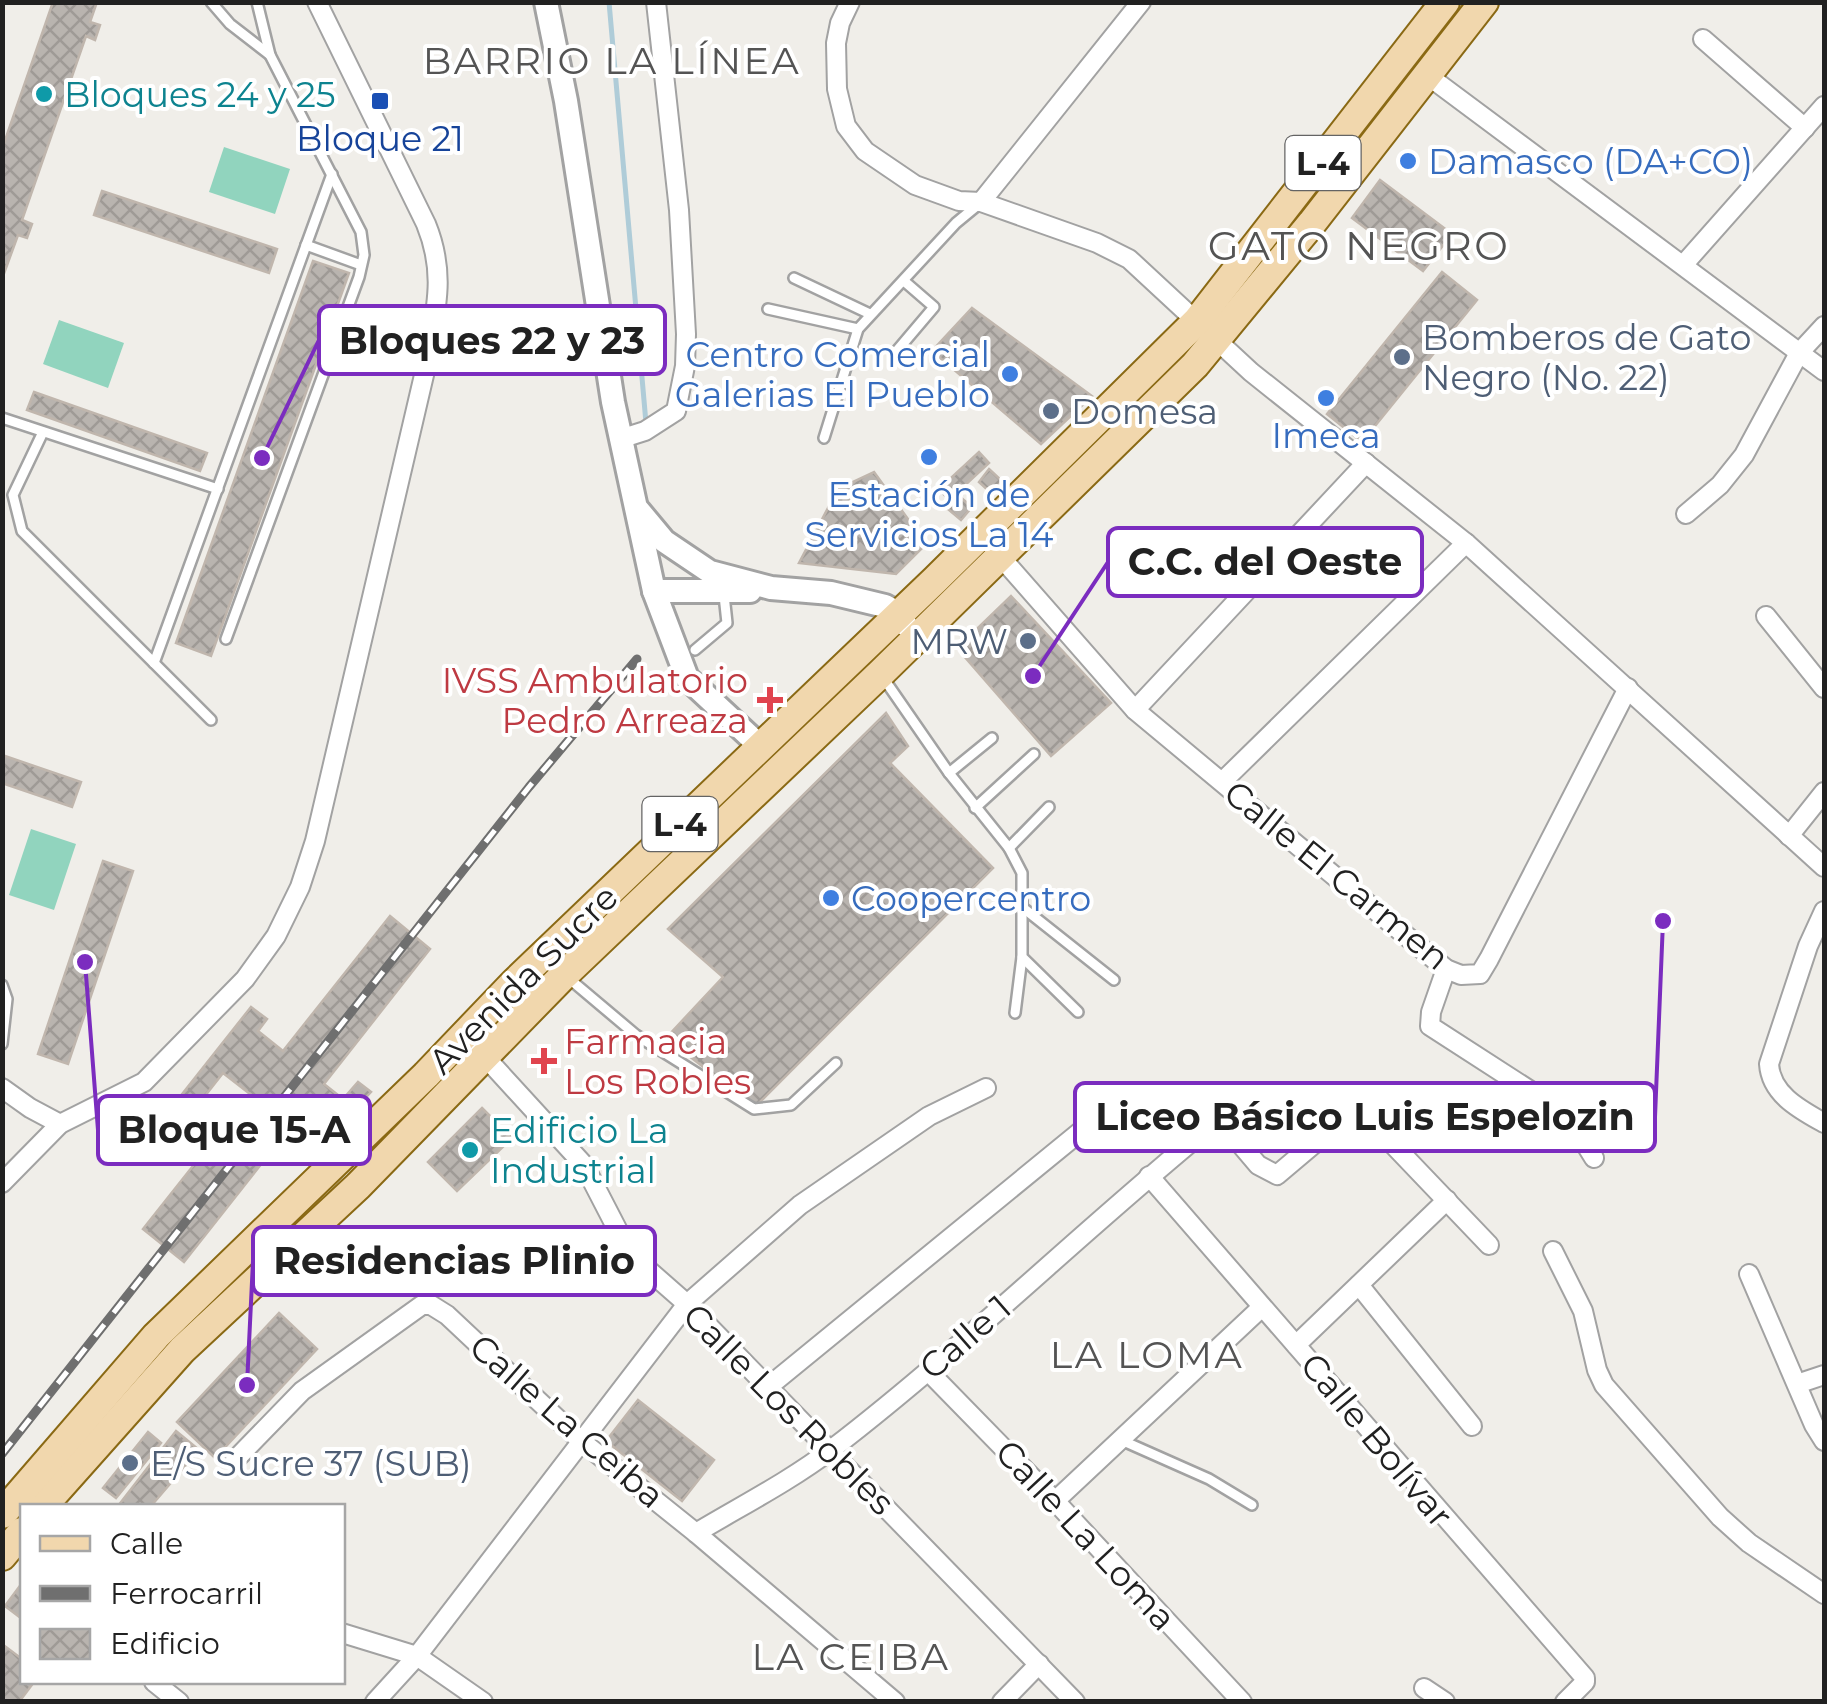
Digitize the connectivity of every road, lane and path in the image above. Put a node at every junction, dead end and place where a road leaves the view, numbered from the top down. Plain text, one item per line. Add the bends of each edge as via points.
1 (211, 2) edge
2 (257, 2) edge
3 (317, 2) edge
4 (546, 2) edge
5 (656, 2) edge
6 (850, 2) edge
7 (1141, 2) edge
8 (1445, 2) edge
9 (1484, 2) edge
10 (1703, 40) dead end
11 (270, 55) junction
12 (1427, 75) junction
13 (1824, 106) edge
14 (1804, 128) junction
15 (332, 174) junction
16 (981, 202) junction
17 (306, 245) junction
18 (1684, 264) junction
19 (361, 265) junction
20 (794, 278) dead end
21 (904, 281) junction
22 (768, 309) dead end
23 (870, 314) junction
24 (1197, 321) junction
25 (1824, 326) edge
26 (858, 329) junction
27 (1218, 340) junction
28 (1799, 353) junction
29 (896, 354) dead end
30 (1824, 372) edge
31 (2, 418) edge
32 (43, 432) junction
33 (623, 438) junction
34 (824, 438) dead end
35 (1366, 462) junction
36 (218, 489) junction
37 (637, 508) junction
38 (1686, 514) dead end
39 (1466, 543) junction
40 (999, 554) junction
41 (693, 563) junction
42 (652, 582) junction
43 (771, 588) junction
44 (724, 592) junction
45 (898, 615) junction
46 (1766, 616) dead end
47 (917, 637) junction
48 (226, 639) dead end
49 (695, 650) dead end
50 (154, 663) junction
51 (880, 674) junction
52 (1628, 688) junction
53 (1824, 688) edge
54 (1135, 710) junction
55 (212, 720) dead end
56 (992, 738) dead end
57 (760, 746) junction
58 (1034, 754) dead end
59 (949, 773) junction
60 (1223, 781) junction
61 (1824, 792) edge
62 (1049, 806) dead end
63 (975, 808) junction
64 (1790, 836) junction
65 (1009, 848) junction
66 (1824, 867) edge
67 (1022, 907) junction
68 (1824, 912) edge
69 (1022, 957) junction
70 (1446, 969) junction
71 (564, 975) junction
72 (1114, 980) dead end
73 (2, 985) edge
74 (1015, 1012) dead end
75 (1078, 1012) dead end
76 (4, 1028) edge
77 (465, 1035) junction
78 (2, 1044) edge
79 (485, 1056) junction
80 (836, 1064) dead end
81 (2, 1088) edge
82 (986, 1088) dead end
83 (1098, 1118) dead end
84 (60, 1124) junction
85 (1824, 1124) edge
86 (1594, 1158) dead end
87 (1150, 1176) junction
88 (2, 1183) edge
89 (1447, 1200) junction
90 (1489, 1246) dead end
91 (1552, 1251) dead end
92 (1749, 1274) dead end
93 (1359, 1285) junction
94 (687, 1304) junction
95 (1262, 1307) junction
96 (1296, 1345) junction
97 (928, 1370) junction
98 (1824, 1375) edge
99 (1797, 1384) junction
100 (768, 1387) junction
101 (1472, 1426) dead end
102 (580, 1440) junction
103 (1118, 1440) junction
104 (1824, 1441) edge
105 (829, 1451) junction
106 (235, 1460) dead end
107 (1055, 1501) junction
108 (45, 1504) edge
109 (1252, 1505) dead end
110 (2, 1514) edge
111 (696, 1533) junction
112 (1824, 1594) edge
113 (345, 1634) edge
114 (417, 1656) junction
115 (1039, 1664) junction
116 (156, 1684) edge
117 (1424, 1688) dead end
118 (179, 1702) edge
119 (375, 1702) edge
120 (483, 1702) edge
121 (894, 1702) edge
122 (1002, 1702) edge
123 (1075, 1702) edge
124 (1242, 1702) edge
125 (1445, 1702) edge
126 (1564, 1702) edge

1 - 11 lane
2 - 11 lane
3 - 84 street via 436,247 440,286 428,358 300,887 245,979 144,1082
4 - 33 street
5 - 33 street via 679,210 685,366 672,416
6 - 16 street via 835,63 840,111 854,140 915,184
7 - 16 street
8 - 24 main road, Avenida Sucre / L-4
9 - 12 main road, Avenida Sucre / L-4
10 - 14 street
11 - 15 lane
12 - 18 street
12 - 27 main road, Avenida Sucre / L-4
13 - 14 street
14 - 18 street
15 - 17 lane
15 - 19 lane via 362,232
16 - 21 lane
16 - 24 street via 1112,250
17 - 19 lane
17 - 36 lane
18 - 28 street
19 - 48 lane
20 - 23 lane
21 - 23 lane
21 - 29 lane via 934,307
22 - 26 lane
23 - 26 lane
24 - 27 street
24 - 45 main road, Avenida Sucre / L-4
25 - 28 street
26 - 34 lane
27 - 35 street
27 - 40 main road, Avenida Sucre / L-4
28 - 30 street
28 - 38 street via 1744,455
31 - 32 lane
32 - 36 lane
32 - 50 lane via 14,495 22,531
33 - 37 street
35 - 39 street
35 - 54 street
36 - 50 lane
37 - 41 street
37 - 42 street
39 - 52 street
39 - 60 street
40 - 47 main road, Avenida Sucre / L-4
40 - 54 street, Calle El Carmen
41 - 42 street via 674,559
41 - 43 street
42 - 44 street
42 - 57 street via 687,678
43 - 44 street
43 - 45 street via 831,593
44 - 49 lane via 726,623
45 - 47 street
45 - 57 main road, Avenida Sucre / L-4
46 - 53 street
47 - 51 main road, Avenida Sucre / L-4
50 - 55 lane
51 - 59 lane
51 - 71 main road, Avenida Sucre / L-4
52 - 64 street
52 - 70 street, Calle El Carmen via 1480,974
54 - 60 street, Calle El Carmen
56 - 59 lane
57 - 77 main road, Avenida Sucre / L-4
58 - 63 lane
59 - 63 lane
60 - 70 street, Calle El Carmen
61 - 64 street
62 - 65 lane
63 - 65 lane
64 - 66 street
65 - 67 lane via 1022,873
67 - 69 lane
67 - 72 lane
68 - 85 street via 1769,1071 1791,1104
69 - 74 lane
69 - 75 lane
70 - 86 street via 1430,1026 1557,1108
71 - 79 main road, Avenida Sucre / L-4
71 - 80 lane via 636,1034 754,1109 791,1105
73 - 76 lane
76 - 78 lane
77 - 79 street, Calle Los Robles
77 - 110 main road, Avenida Sucre / L-4 via 156,1336
79 - 94 street, Calle Los Robles via 584,1165 630,1254
79 - 108 main road, Avenida Sucre / L-4 via 182,1350
81 - 84 street
82 - 94 street via 929,1116 800,1205
83 - 100 street
84 - 88 street
87 - 89 street, Calle 1 via 1219,1119 1258,1165 1277,1175 1360,1110
87 - 95 street, Calle Bolívar
87 - 97 street, Calle 1
89 - 90 street
89 - 93 street
91 - 112 street via 1583,1312 1604,1385 1720,1517
92 - 99 street
93 - 96 street
93 - 101 street
94 - 100 street, Calle Los Robles
94 - 102 street
95 - 96 street, Calle Bolívar
95 - 103 street
96 - 126 street, Calle Bolívar via 1585,1678
97 - 105 street, Calle 1
97 - 107 street, Calle La Loma
98 - 99 street
99 - 104 street
100 - 105 street, Calle Los Robles
102 - 106 street, Calle La Ceiba via 447,1315 422,1305 302,1391
102 - 111 street, Calle La Ceiba
102 - 114 street
103 - 107 street
103 - 109 lane via 1210,1479
105 - 111 street, Calle 1
105 - 115 street, Calle Los Robles
107 - 124 street, Calle La Loma
111 - 121 street, Calle La Ceiba
113 - 114 street
114 - 119 street
114 - 120 street
115 - 122 street
115 - 123 street, Calle Los Robles
116 - 118 street
117 - 125 street

